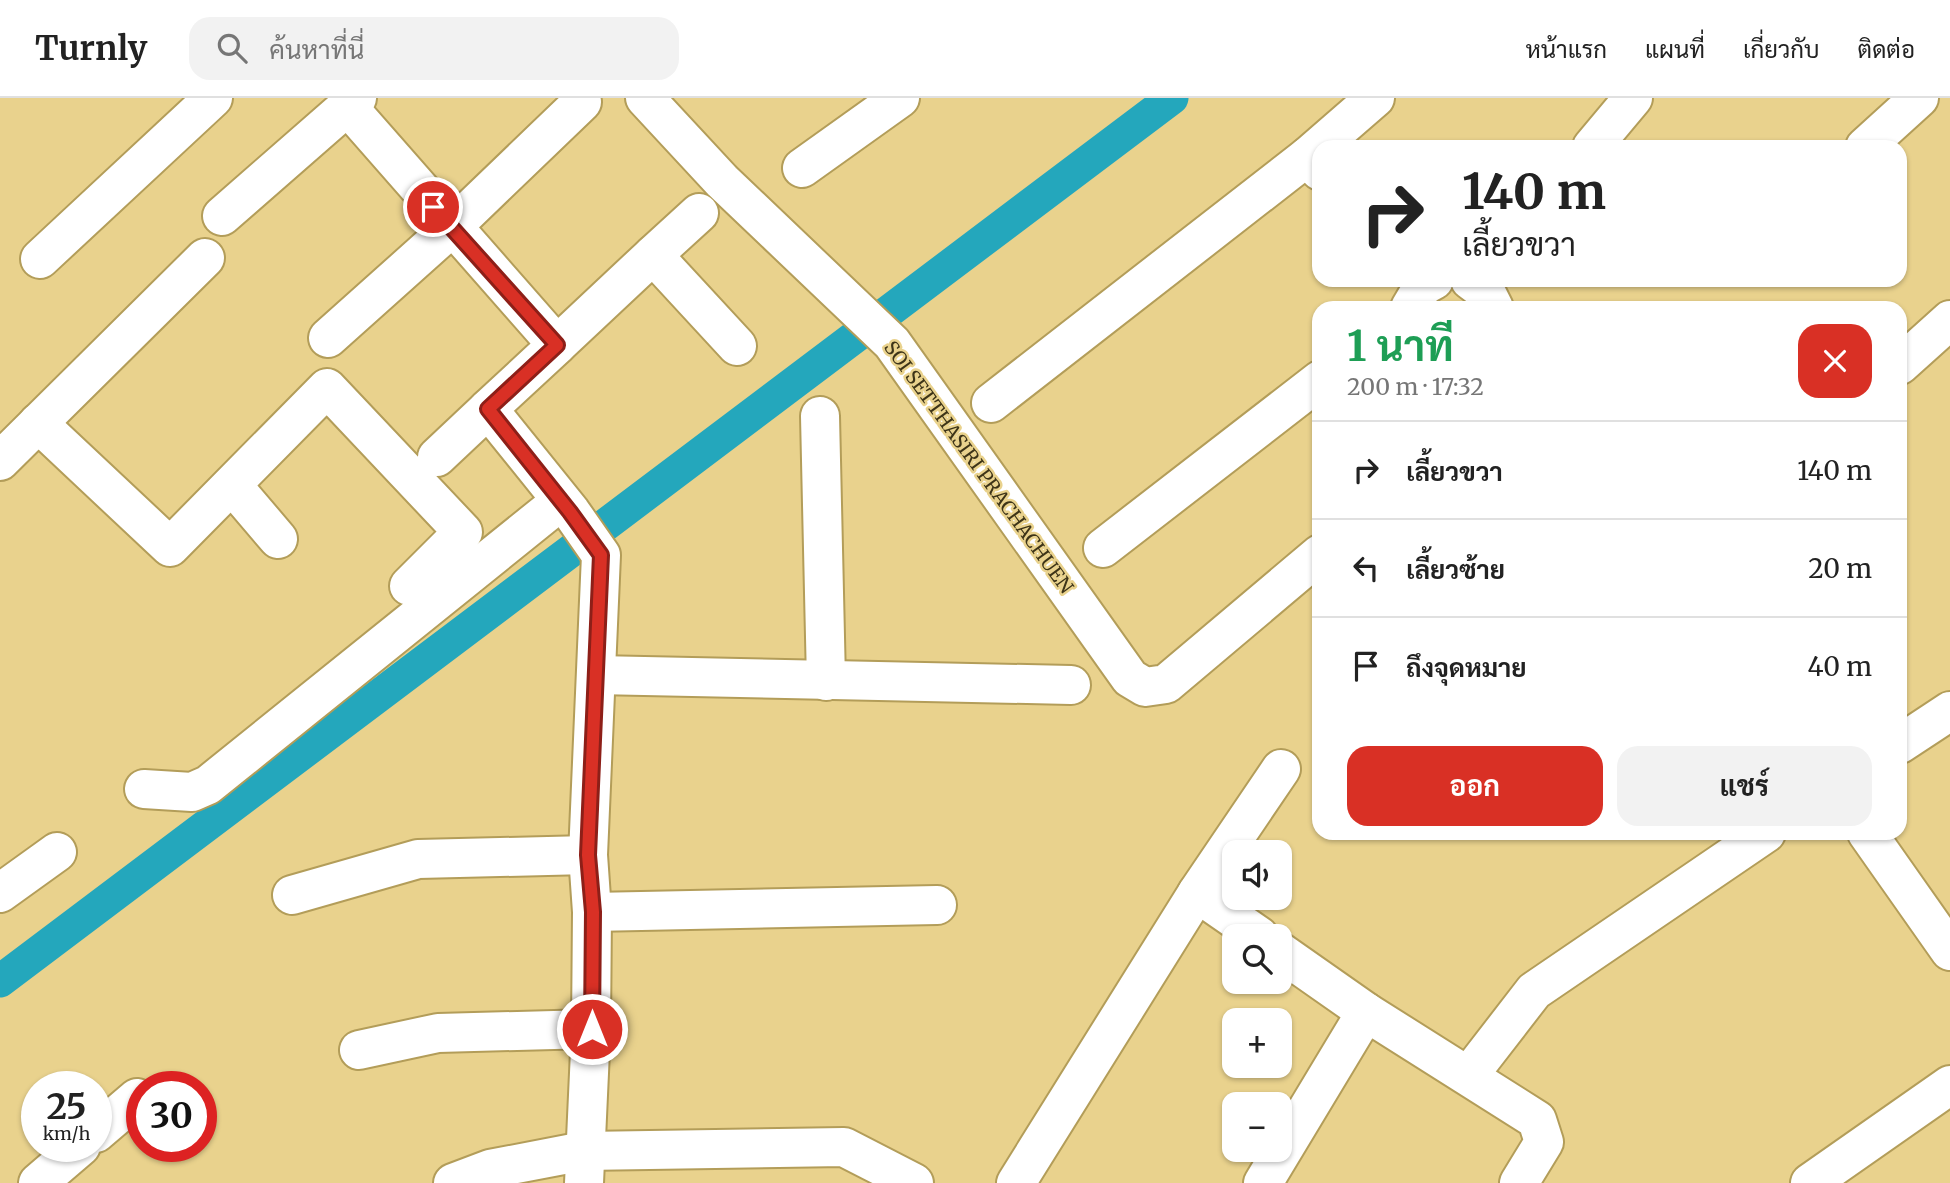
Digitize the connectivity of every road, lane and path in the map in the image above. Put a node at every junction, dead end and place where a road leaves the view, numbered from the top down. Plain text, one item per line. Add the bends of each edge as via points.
1 (213, 98) edge
2 (645, 98) edge
3 (900, 98) edge
4 (1375, 98) edge
5 (1633, 98) edge
6 (1919, 98) edge
7 (353, 102) edge
8 (582, 102) dead end
9 (1336, 140) edge
10 (1598, 140) edge
11 (1873, 140) edge
12 (1312, 165) edge
13 (802, 168) dead end
14 (699, 213) dead end
15 (222, 216) dead end
16 (451, 228) junction
17 (653, 255) junction
18 (205, 258) dead end
19 (40, 259) dead end
20 (1950, 320) edge
21 (328, 338) dead end
22 (557, 345) junction
23 (737, 346) dead end
24 (1907, 359) edge
25 (1312, 386) edge
26 (992, 403) dead end
27 (488, 409) junction
28 (820, 416) dead end
29 (38, 423) junction
30 (437, 457) dead end
31 (0, 461) edge
32 (232, 485) junction
33 (569, 510) junction
34 (278, 539) dead end
35 (1103, 548) dead end
36 (1312, 561) edge
37 (409, 586) dead end
38 (596, 675) junction
39 (826, 681) junction
40 (1071, 685) dead end
41 (1950, 712) edge
42 (1907, 740) edge
43 (1281, 769) dead end
44 (144, 789) dead end
45 (1756, 840) edge
46 (1872, 840) edge
47 (57, 852) dead end
48 (588, 855) junction
49 (0, 893) edge
50 (1197, 893) junction
51 (292, 895) dead end
52 (937, 905) dead end
53 (593, 912) junction
54 (1242, 924) edge
55 (1950, 951) edge
56 (1292, 960) edge
57 (1366, 1012) junction
58 (592, 1029) junction
59 (359, 1050) dead end
60 (1469, 1075) junction
61 (1950, 1085) edge
62 (126, 1107) edge
63 (112, 1119) edge
64 (62, 1162) edge
65 (584, 1167) edge
66 (38, 1183) edge
67 (453, 1183) edge
68 (914, 1183) edge
69 (1016, 1183) edge
70 (1263, 1183) edge
71 (1519, 1183) edge
72 (1810, 1183) edge

1 - 19 street
2 - 36 street, SOI SETTHASIRI PRACHACHUEN via 722,181 881,332 1130,678 1144,687 1166,684
3 - 13 street
4 - 9 street
5 - 10 street
6 - 11 street
7 - 15 street
7 - 16 street
8 - 16 street
12 - 26 street
14 - 17 street
16 - 21 street
16 - 22 street
17 - 22 street
17 - 23 street
18 - 29 street
20 - 24 street
22 - 27 street
25 - 35 street
27 - 30 street
27 - 33 street
28 - 39 street
29 - 31 street
29 - 32 street via 170,547
32 - 34 street
32 - 37 street via 327,388 463,532
33 - 38 street via 601,555
33 - 44 street via 208,785 192,792
38 - 39 street
38 - 48 street
39 - 40 street
41 - 42 street
43 - 50 street
45 - 60 street via 1534,991
46 - 55 street
47 - 49 street
48 - 51 street via 418,859
48 - 53 street
50 - 54 street
50 - 69 street
52 - 53 street
53 - 58 street
56 - 57 street
57 - 60 street
57 - 70 street
58 - 59 street via 438,1033
58 - 65 street
60 - 71 street via 1538,1120 1544,1142
61 - 72 street
62 - 63 street
64 - 66 street
65 - 67 street via 489,1169
65 - 68 street via 844,1147

